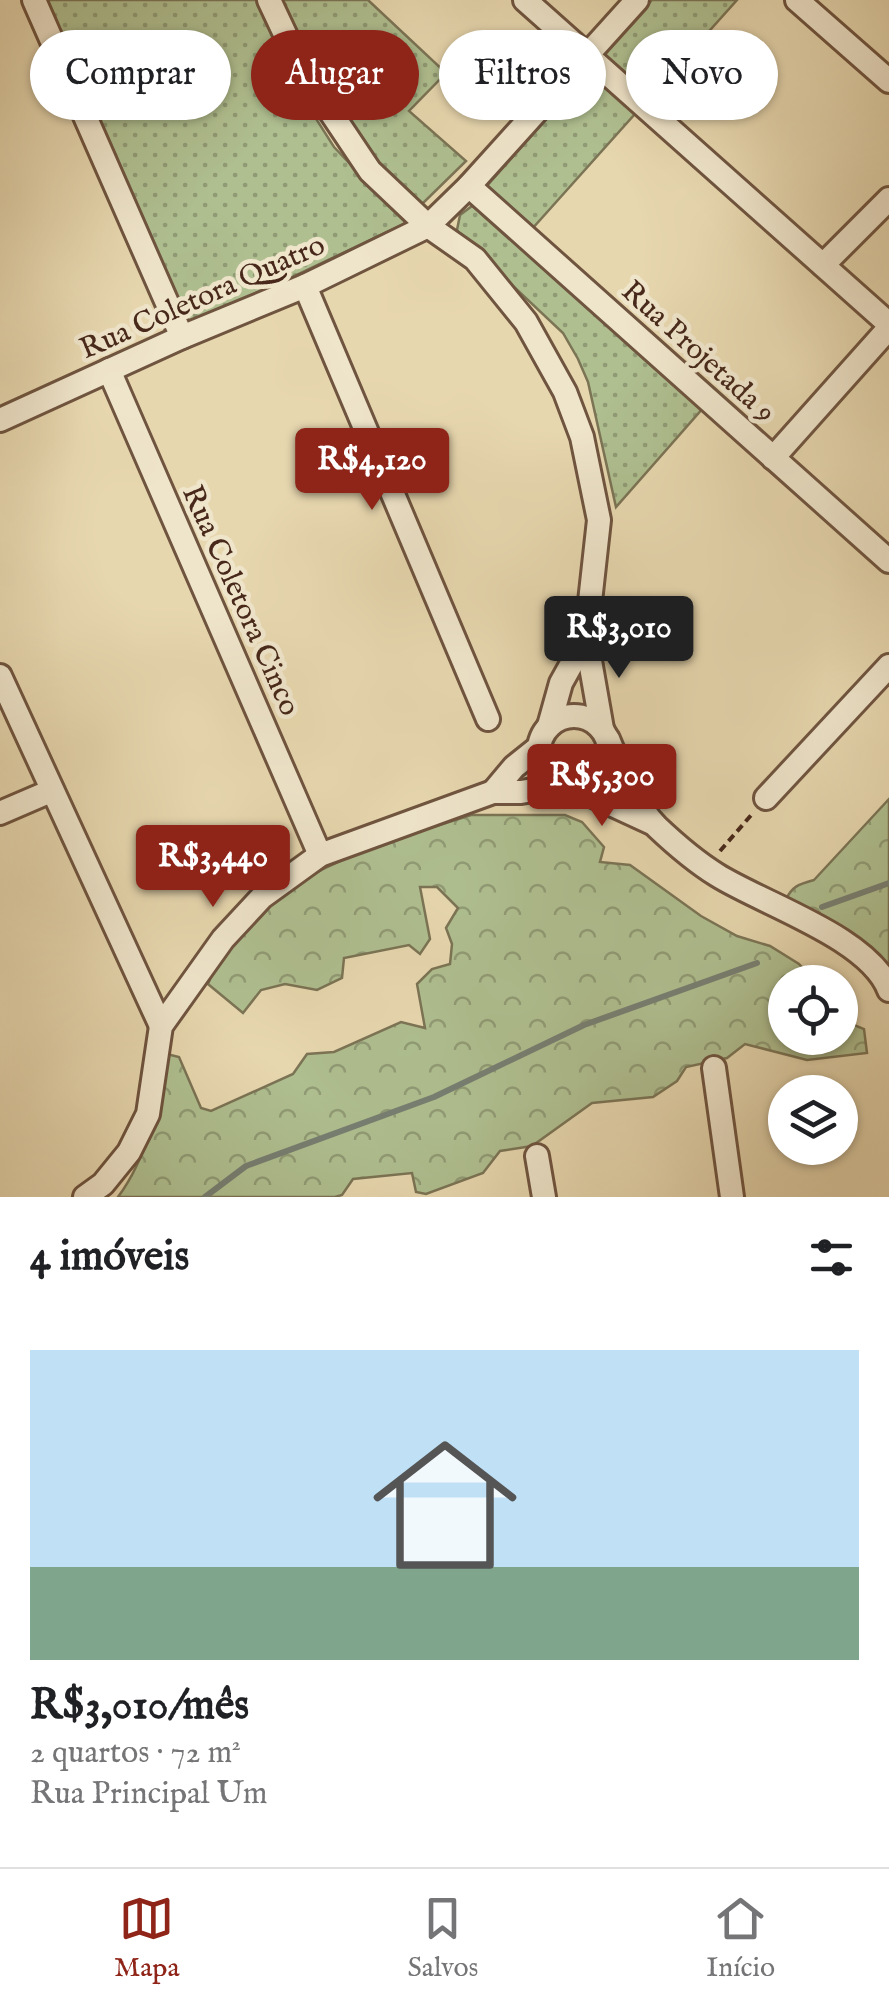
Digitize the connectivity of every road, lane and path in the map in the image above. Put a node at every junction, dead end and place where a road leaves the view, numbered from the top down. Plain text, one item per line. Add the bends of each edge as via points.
1 (34, 0) edge
2 (269, 0) edge
3 (525, 0) edge
4 (636, 0) edge
5 (797, 0) edge
6 (559, 30) edge
7 (606, 32) edge
8 (606, 72) edge
9 (889, 81) edge
10 (528, 120) edge
11 (469, 186) junction
12 (889, 199) edge
13 (428, 226) junction
14 (823, 265) junction
15 (305, 286) junction
16 (889, 326) edge
17 (182, 337) junction
18 (109, 370) junction
19 (0, 420) edge
20 (773, 458) junction
21 (889, 561) edge
22 (586, 638) junction
23 (889, 666) edge
24 (0, 676) edge
25 (488, 719) dead end
26 (605, 734) junction
27 (544, 737) junction
28 (568, 786) junction
29 (51, 792) junction
30 (493, 792) junction
31 (766, 798) joint
32 (0, 813) edge
33 (652, 823) junction
34 (320, 854) junction
35 (706, 867) junction
36 (889, 990) edge
37 (161, 1026) junction
38 (714, 1068) dead end
39 (538, 1156) dead end
40 (85, 1197) edge
41 (544, 1197) edge
42 (732, 1197) edge

1 - 17 street
2 - 13 street via 301,68 370,172
3 - 6 street
4 - 7 street, Rua Coletora Quatro
5 - 9 street
8 - 14 street
10 - 11 street, Rua Coletora Quatro
11 - 13 street, Rua Coletora Quatro
11 - 20 street, Rua Projetada 9
12 - 14 street
13 - 15 street, Rua Coletora Quatro
13 - 22 street via 476,260 526,322 565,392 599,520
14 - 16 street
15 - 17 street, Rua Coletora Quatro
15 - 25 street
16 - 20 street
17 - 18 street, Rua Coletora Quatro
18 - 19 street, Rua Coletora Quatro
18 - 34 street, Rua Coletora Cinco
20 - 21 street, Rua Projetada 9
22 - 26 street
22 - 27 street via 561,683
23 - 31 street
24 - 29 street
26 - 27 street via 594,720 570,715
26 - 28 street via 610,750 604,772
26 - 33 street
27 - 28 street via 544,770
27 - 30 street
28 - 30 street
28 - 33 street
29 - 32 street
29 - 37 street
30 - 34 street
31 - 35 path
33 - 35 street
34 - 37 street via 262,897 222,939
35 - 36 street via 843,941
37 - 40 street via 148,1114 128,1152
38 - 42 street
39 - 41 street

